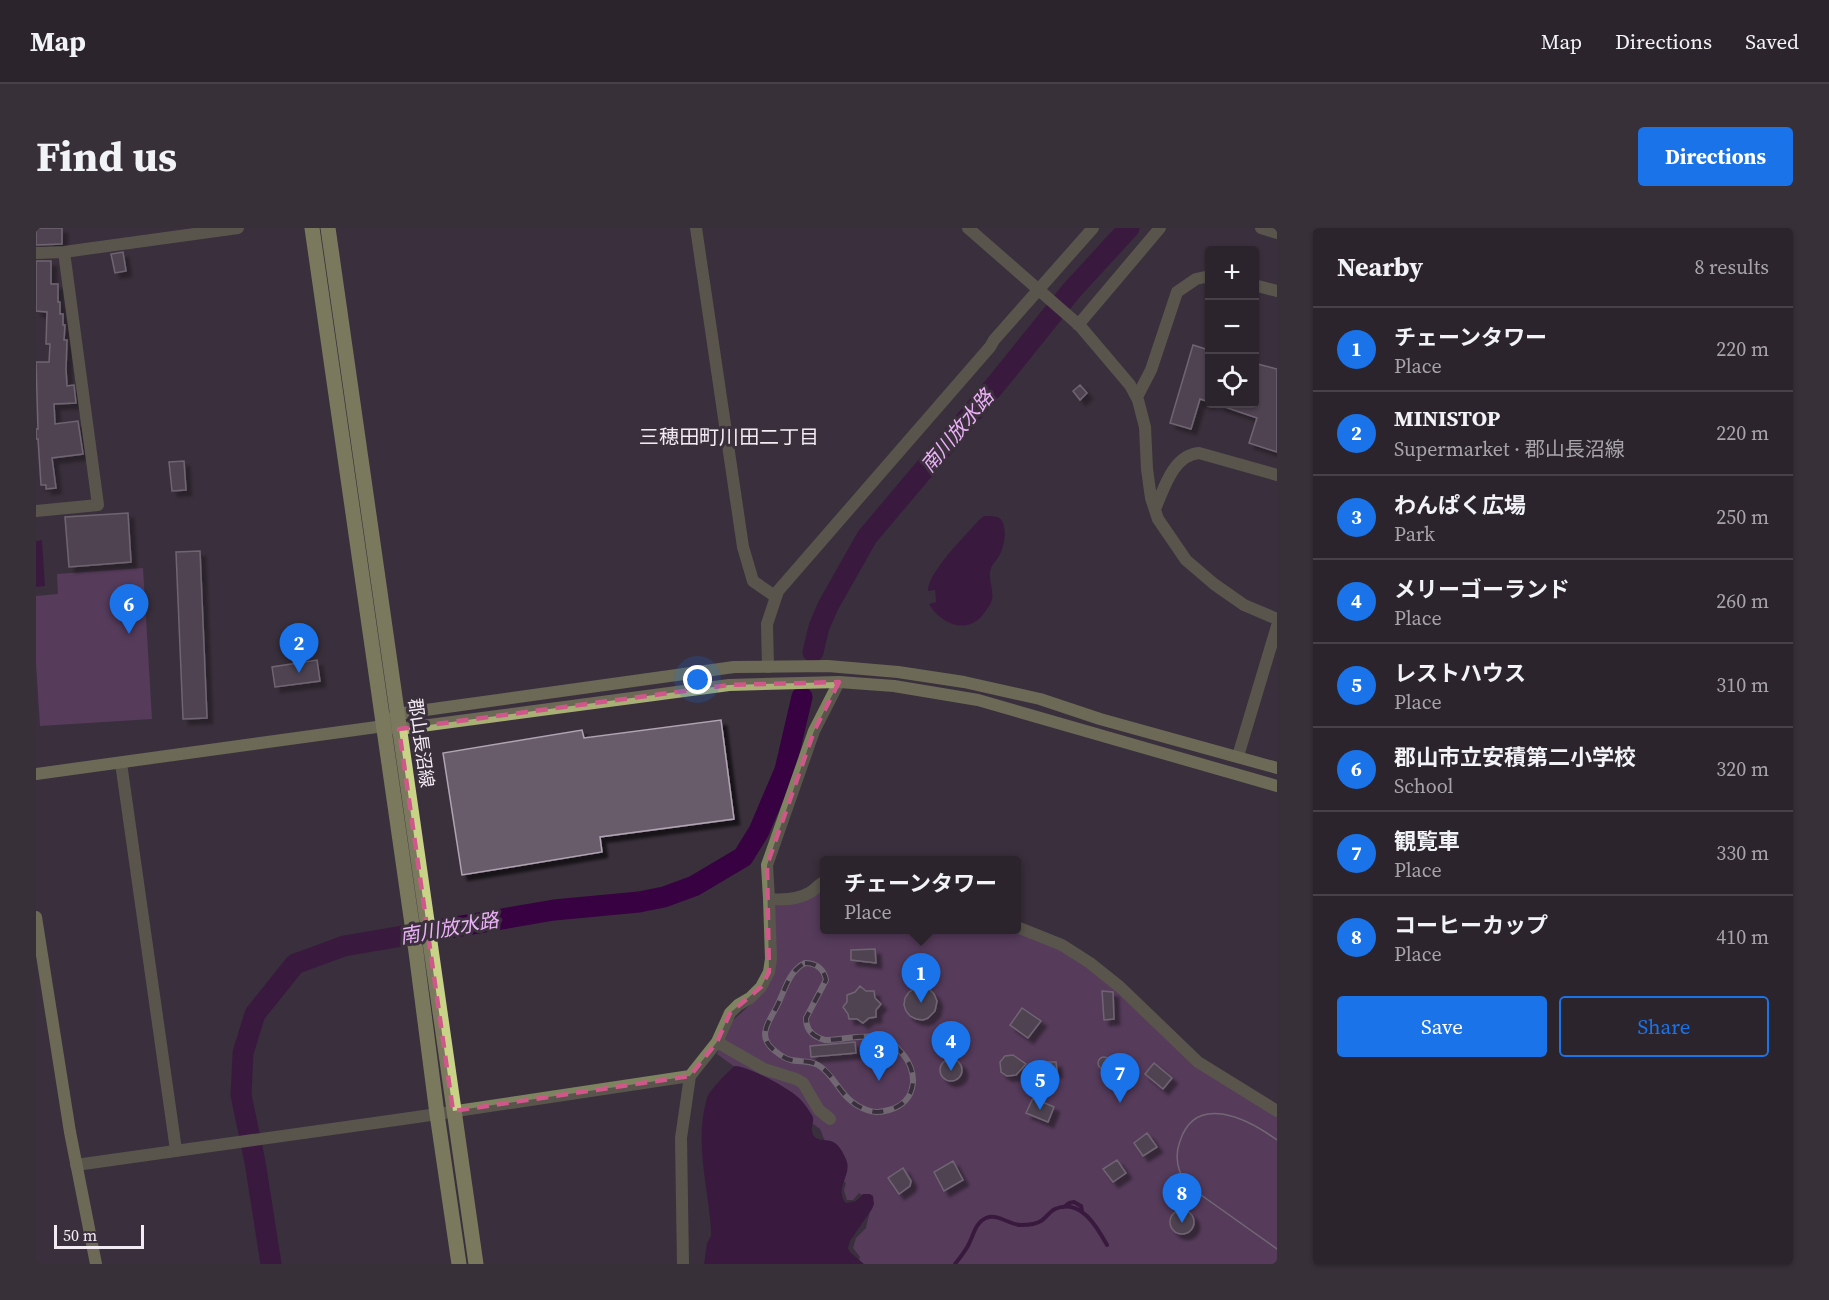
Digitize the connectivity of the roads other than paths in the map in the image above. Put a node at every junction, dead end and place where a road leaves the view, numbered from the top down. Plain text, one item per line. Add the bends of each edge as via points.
1 (238, 228) edge
2 (312, 228) edge
3 (328, 228) edge
4 (696, 228) edge
5 (968, 228) edge
6 (1093, 228) edge
7 (1160, 228) edge
8 (1261, 228) edge
9 (1277, 233) edge
10 (64, 252) junction
11 (36, 253) edge
12 (1205, 277) edge
13 (1259, 286) edge
14 (1277, 291) edge
15 (1042, 292) junction
16 (1075, 322) junction
17 (1137, 397) junction
18 (1277, 475) edge
19 (1155, 509) junction
20 (36, 512) edge
21 (776, 597) junction
22 (1277, 619) edge
23 (1277, 626) edge
24 (768, 667) junction
25 (838, 682) junction
26 (393, 723) junction
27 (1238, 756) junction
28 (121, 763) junction
29 (1277, 768) edge
30 (36, 774) edge
31 (1277, 786) edge
32 (820, 885) edge
33 (769, 899) junction
34 (36, 917) edge
35 (1021, 929) edge
36 (423, 950) junction
37 (717, 1042) junction
38 (690, 1076) junction
39 (453, 1111) junction
40 (1277, 1111) edge
41 (437, 1114) junction
42 (830, 1119) dead end
43 (176, 1150) junction
44 (76, 1164) junction
45 (96, 1264) edge
46 (459, 1264) edge
47 (476, 1264) edge
48 (683, 1264) edge

1 - 10 street
2 - 26 main road, 郡山長沼線
3 - 26 main road, 郡山長沼線
4 - 21 street via 744,547 753,581
5 - 15 street
6 - 15 street
7 - 16 street
8 - 9 street
10 - 11 street
10 - 20 street via 98,504
12 - 17 street via 1177,292 1151,370
13 - 14 street
15 - 16 street
15 - 21 street via 994,340
16 - 17 street via 1113,363
17 - 19 street via 1145,427 1150,498
18 - 19 street via 1199,453 1190,454 1169,477
19 - 22 street via 1186,560 1237,600
21 - 24 street via 766,624
23 - 27 street
24 - 26 street via 668,675
24 - 27 street via 828,666 898,672 986,687
25 - 26 street via 729,685
25 - 31 street via 894,686 978,700
25 - 33 street via 814,731 766,865
26 - 28 street
26 - 36 main road, 郡山長沼線
27 - 29 street
28 - 30 street
28 - 43 street
32 - 33 street via 800,897
33 - 37 street via 770,972 761,987 730,1013
34 - 44 street
35 - 40 street via 1062,945 1090,963 1198,1062
36 - 39 main road, 郡山長沼線
36 - 41 main road, 郡山長沼線
37 - 38 street
37 - 42 street via 764,1069 803,1083 819,1110
38 - 39 street
38 - 48 street via 681,1138
39 - 41 street
39 - 47 main road, 郡山長沼線
41 - 43 street
41 - 46 main road, 郡山長沼線
43 - 44 street
44 - 45 street

